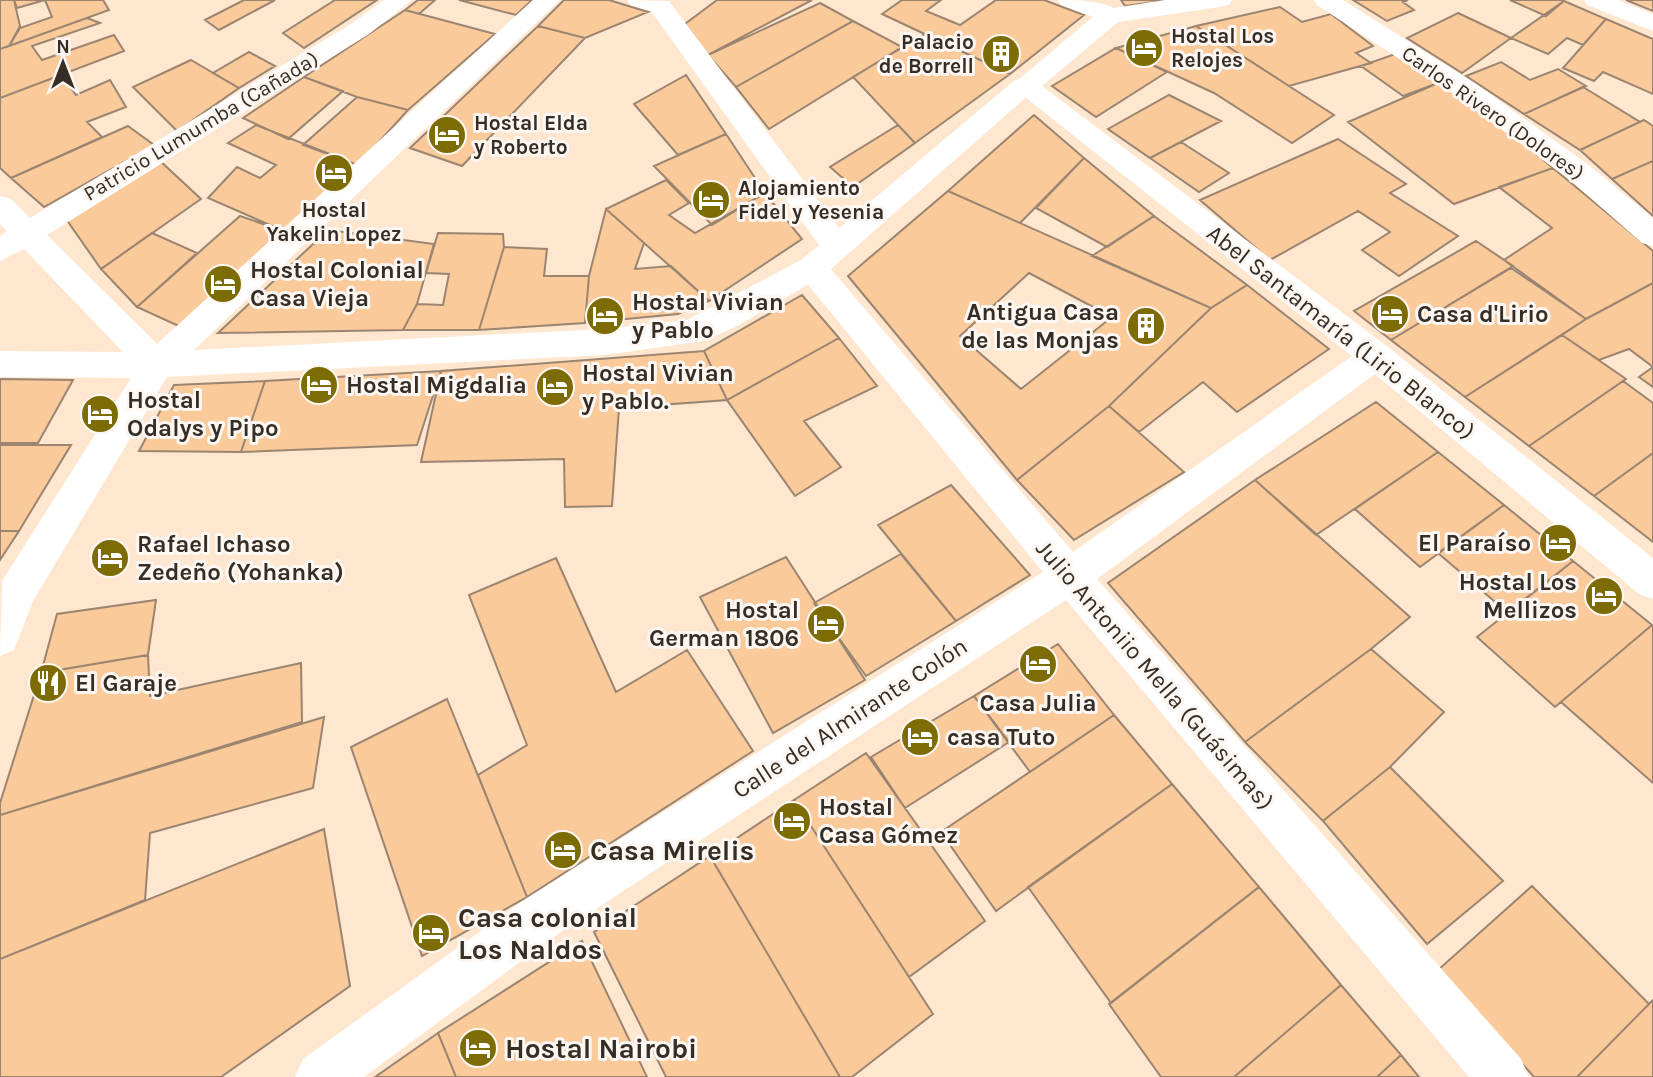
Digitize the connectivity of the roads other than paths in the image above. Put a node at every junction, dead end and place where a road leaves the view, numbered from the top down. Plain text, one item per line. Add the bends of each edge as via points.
1 (400, 0) edge
2 (548, 0) edge
3 (639, 0) edge
4 (1070, 0) edge
5 (1220, 0) edge
6 (1326, 0) edge
7 (1596, 0) edge
8 (1110, 15) junction
9 (1653, 23) edge
10 (1025, 86) junction
11 (0, 206) edge
12 (28, 232) junction
13 (1653, 236) edge
14 (0, 250) edge
15 (825, 258) junction
16 (1376, 356) junction
17 (0, 364) edge
18 (156, 365) junction
19 (1070, 576) junction
20 (1653, 582) edge
21 (0, 637) edge
22 (321, 1077) edge
23 (1503, 1077) edge

1 - 12 street, Patricio Lumumba (Cañada)
2 - 18 street
3 - 15 street, Julio Antoniio Mella (Guásimas) via 660,6
4 - 8 street
5 - 8 street
6 - 13 street, Carlos Rivero (Dolores) via 1466,90 1580,173
7 - 9 street
8 - 10 street
10 - 15 street
10 - 16 street, Abel Santamaría (Lirio Blanco)
11 - 12 street
12 - 14 street, Patricio Lumumba (Cañada)
12 - 18 street
15 - 18 street via 691,332 653,338
15 - 19 street, Julio Antoniio Mella (Guásimas)
16 - 19 street, Calle del Almirante Colón
16 - 20 street, Abel Santamaría (Lirio Blanco)
17 - 18 street
18 - 21 street via 16,594
19 - 22 street, Calle del Almirante Colón via 541,918
19 - 23 street, Julio Antoniio Mella (Guásimas)

